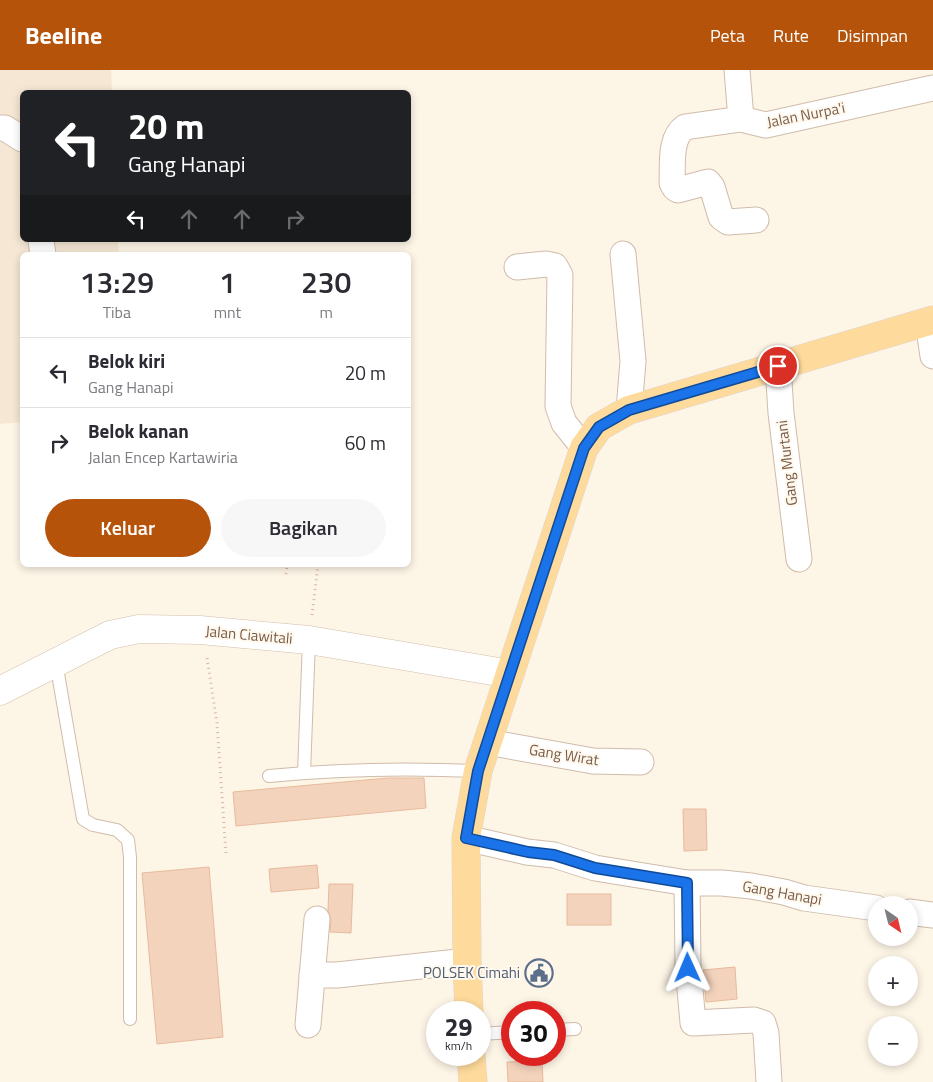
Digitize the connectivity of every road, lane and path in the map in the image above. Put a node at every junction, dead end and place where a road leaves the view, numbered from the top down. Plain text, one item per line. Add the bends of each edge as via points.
1 (737, 70) edge
2 (933, 88) edge
3 (740, 119) junction
4 (0, 128) edge
5 (20, 138) edge
6 (756, 220) dead end
7 (623, 254) dead end
8 (517, 267) dead end
9 (930, 321) edge
10 (933, 356) edge
11 (778, 366) junction
12 (629, 410) junction
13 (584, 448) junction
14 (798, 559) dead end
15 (287, 567) edge
16 (318, 567) edge
17 (286, 574) dead end
18 (192, 630) junction
19 (309, 640) junction
20 (56, 662) junction
21 (510, 674) junction
22 (0, 691) edge
23 (487, 742) junction
24 (641, 762) dead end
25 (478, 771) junction
26 (304, 773) junction
27 (268, 776) dead end
28 (466, 838) junction
29 (226, 854) dead end
30 (687, 883) junction
31 (868, 907) edge
32 (918, 914) edge
33 (933, 916) edge
34 (317, 919) dead end
35 (467, 961) junction
36 (312, 975) junction
37 (469, 1001) edge
38 (130, 1019) dead end
39 (308, 1025) dead end
40 (566, 1029) edge
41 (575, 1029) dead end
42 (472, 1066) edge
43 (473, 1082) edge
44 (769, 1082) edge

1 - 3 street
2 - 3 street, Jalan Nurpa'i via 766,125
3 - 6 street, Jalan Nurpa'i via 685,128 679,132 675,142 672,183 678,190 708,182 721,217 728,222
4 - 5 street
7 - 12 street via 633,361
8 - 13 street via 546,264 555,266 560,274 558,406 564,423
9 - 10 street
9 - 11 main road
11 - 12 main road
11 - 14 street, Gang Murtani
12 - 13 main road via 599,427
13 - 21 main road
15 - 17 path
16 - 19 path
18 - 19 main road, Jalan Ciawitali
18 - 20 main road, Jalan Ciawitali via 139,629 110,635
18 - 29 path via 217,723
19 - 21 main road, Jalan Ciawitali
19 - 26 lane
20 - 22 main road, Jalan Ciawitali
20 - 38 lane via 83,819 93,825 117,830 128,840
21 - 23 main road
23 - 24 street, Gang Wirat via 593,761
23 - 25 main road
25 - 26 lane via 413,768
25 - 28 main road
26 - 27 lane
28 - 30 street, Gang Hanapi via 554,855 595,868
28 - 35 main road
30 - 31 street, Gang Hanapi via 751,886
30 - 44 street via 688,968 693,1023 754,1020 763,1023
32 - 33 street
34 - 36 street
35 - 36 street
35 - 37 main road
36 - 39 street
40 - 41 lane
42 - 43 main road

